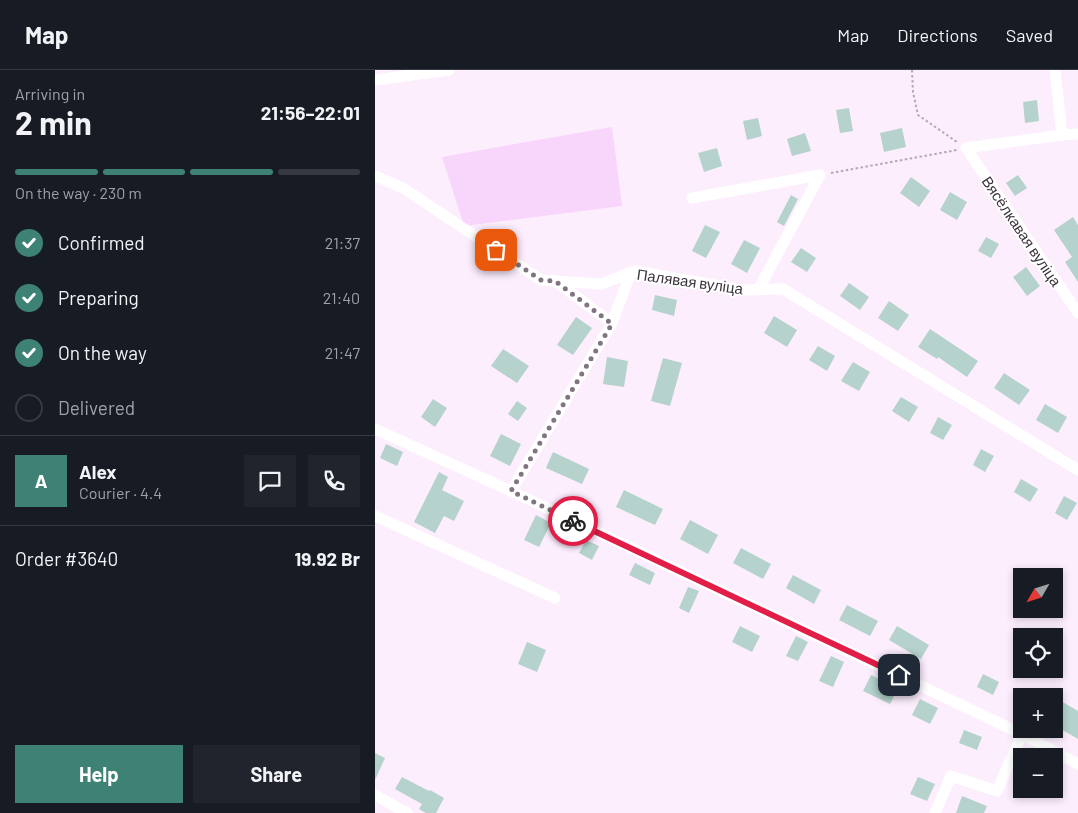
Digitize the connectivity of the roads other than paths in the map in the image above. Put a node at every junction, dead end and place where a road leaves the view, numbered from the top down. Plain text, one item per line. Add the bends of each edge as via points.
1 (449, 70) edge
2 (1055, 70) edge
3 (375, 80) edge
4 (1062, 134) junction
5 (1078, 134) edge
6 (375, 176) edge
7 (692, 198) dead end
8 (631, 272) junction
9 (555, 281) junction
10 (758, 290) junction
11 (1078, 313) edge
12 (612, 324) junction
13 (375, 429) edge
14 (1078, 470) edge
15 (511, 491) junction
16 (375, 516) edge
17 (555, 598) dead end
18 (1013, 730) edge
19 (1020, 738) edge
20 (1029, 738) edge
21 (1078, 764) edge
22 (375, 795) edge
23 (407, 813) edge
24 (935, 813) edge

1 - 3 street
2 - 4 street
4 - 5 street
4 - 11 street, Вясёлкавая вуліца via 966,148
6 - 9 street, Палявая вуліца via 403,188 541,280
7 - 10 street via 820,175
8 - 9 street, Палявая вуліца via 601,284
8 - 10 street, Палявая вуліца
8 - 12 street
9 - 12 street
10 - 14 street, Палявая вуліца via 783,289
12 - 15 street
13 - 15 street
15 - 18 street
16 - 17 street
19 - 24 street via 997,790 951,776
20 - 21 street
22 - 23 street

